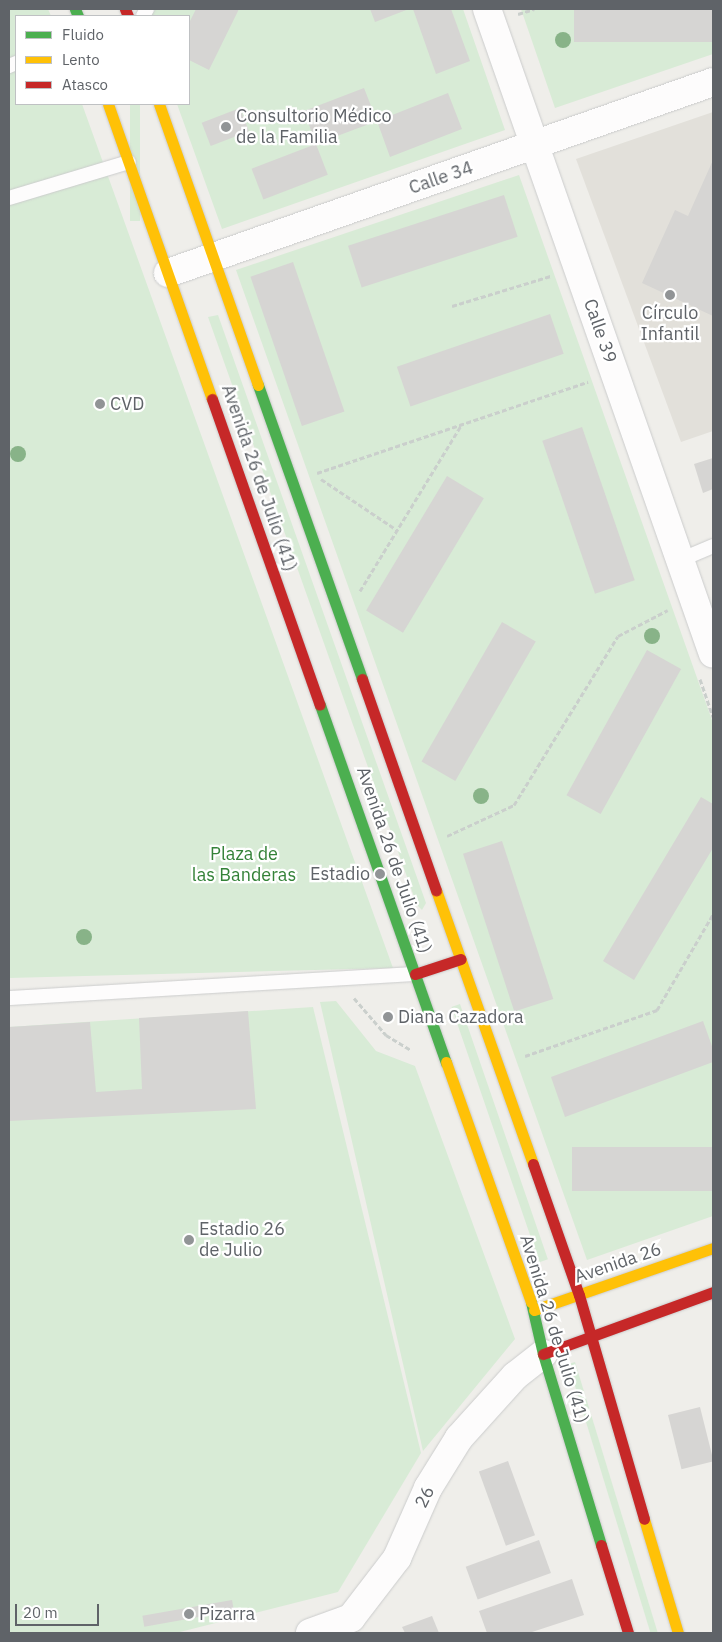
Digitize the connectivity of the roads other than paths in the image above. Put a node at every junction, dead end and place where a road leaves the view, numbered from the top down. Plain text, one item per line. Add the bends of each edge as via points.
1 (487, 9) edge
2 (713, 82) edge
3 (108, 105) edge
4 (159, 105) edge
5 (535, 145) junction
6 (129, 162) junction
7 (9, 198) edge
8 (213, 258) junction
9 (168, 273) junction
10 (713, 546) edge
11 (680, 560) junction
12 (705, 662) edge
13 (461, 959) junction
14 (415, 974) junction
15 (9, 998) edge
16 (713, 1248) edge
17 (713, 1292) edge
18 (579, 1295) junction
19 (534, 1310) junction
20 (589, 1338) junction
21 (543, 1354) junction
22 (310, 1633) edge
23 (628, 1633) edge
24 (678, 1633) edge

1 - 5 street, Calle 39
2 - 5 street, Calle 34
3 - 6 main road, Avenida 26 de Julio (41)
4 - 8 main road, Avenida 26 de Julio (41)
5 - 8 street, Calle 34
5 - 11 street, Calle 39
6 - 7 lane
6 - 9 main road, Avenida 26 de Julio (41)
8 - 9 street, Calle 34
8 - 13 main road, Avenida 26 de Julio (41)
9 - 14 main road, Avenida 26 de Julio (41)
10 - 11 lane
11 - 12 street, Calle 39 via 693,597
13 - 14 main road
13 - 18 main road, Avenida 26 de Julio (41)
14 - 15 lane
14 - 19 main road, Avenida 26 de Julio (41)
16 - 18 main road, Avenida 26
17 - 20 main road
18 - 19 main road, Avenida 26
18 - 20 main road, Avenida 26 de Julio (41)
19 - 21 main road, Avenida 26 de Julio (41)
20 - 21 main road
20 - 24 main road, Avenida 26 de Julio (41)
21 - 22 street, 26 via 515,1376 459,1438 428,1488 397,1558 350,1618
21 - 23 main road, Avenida 26 de Julio (41)

